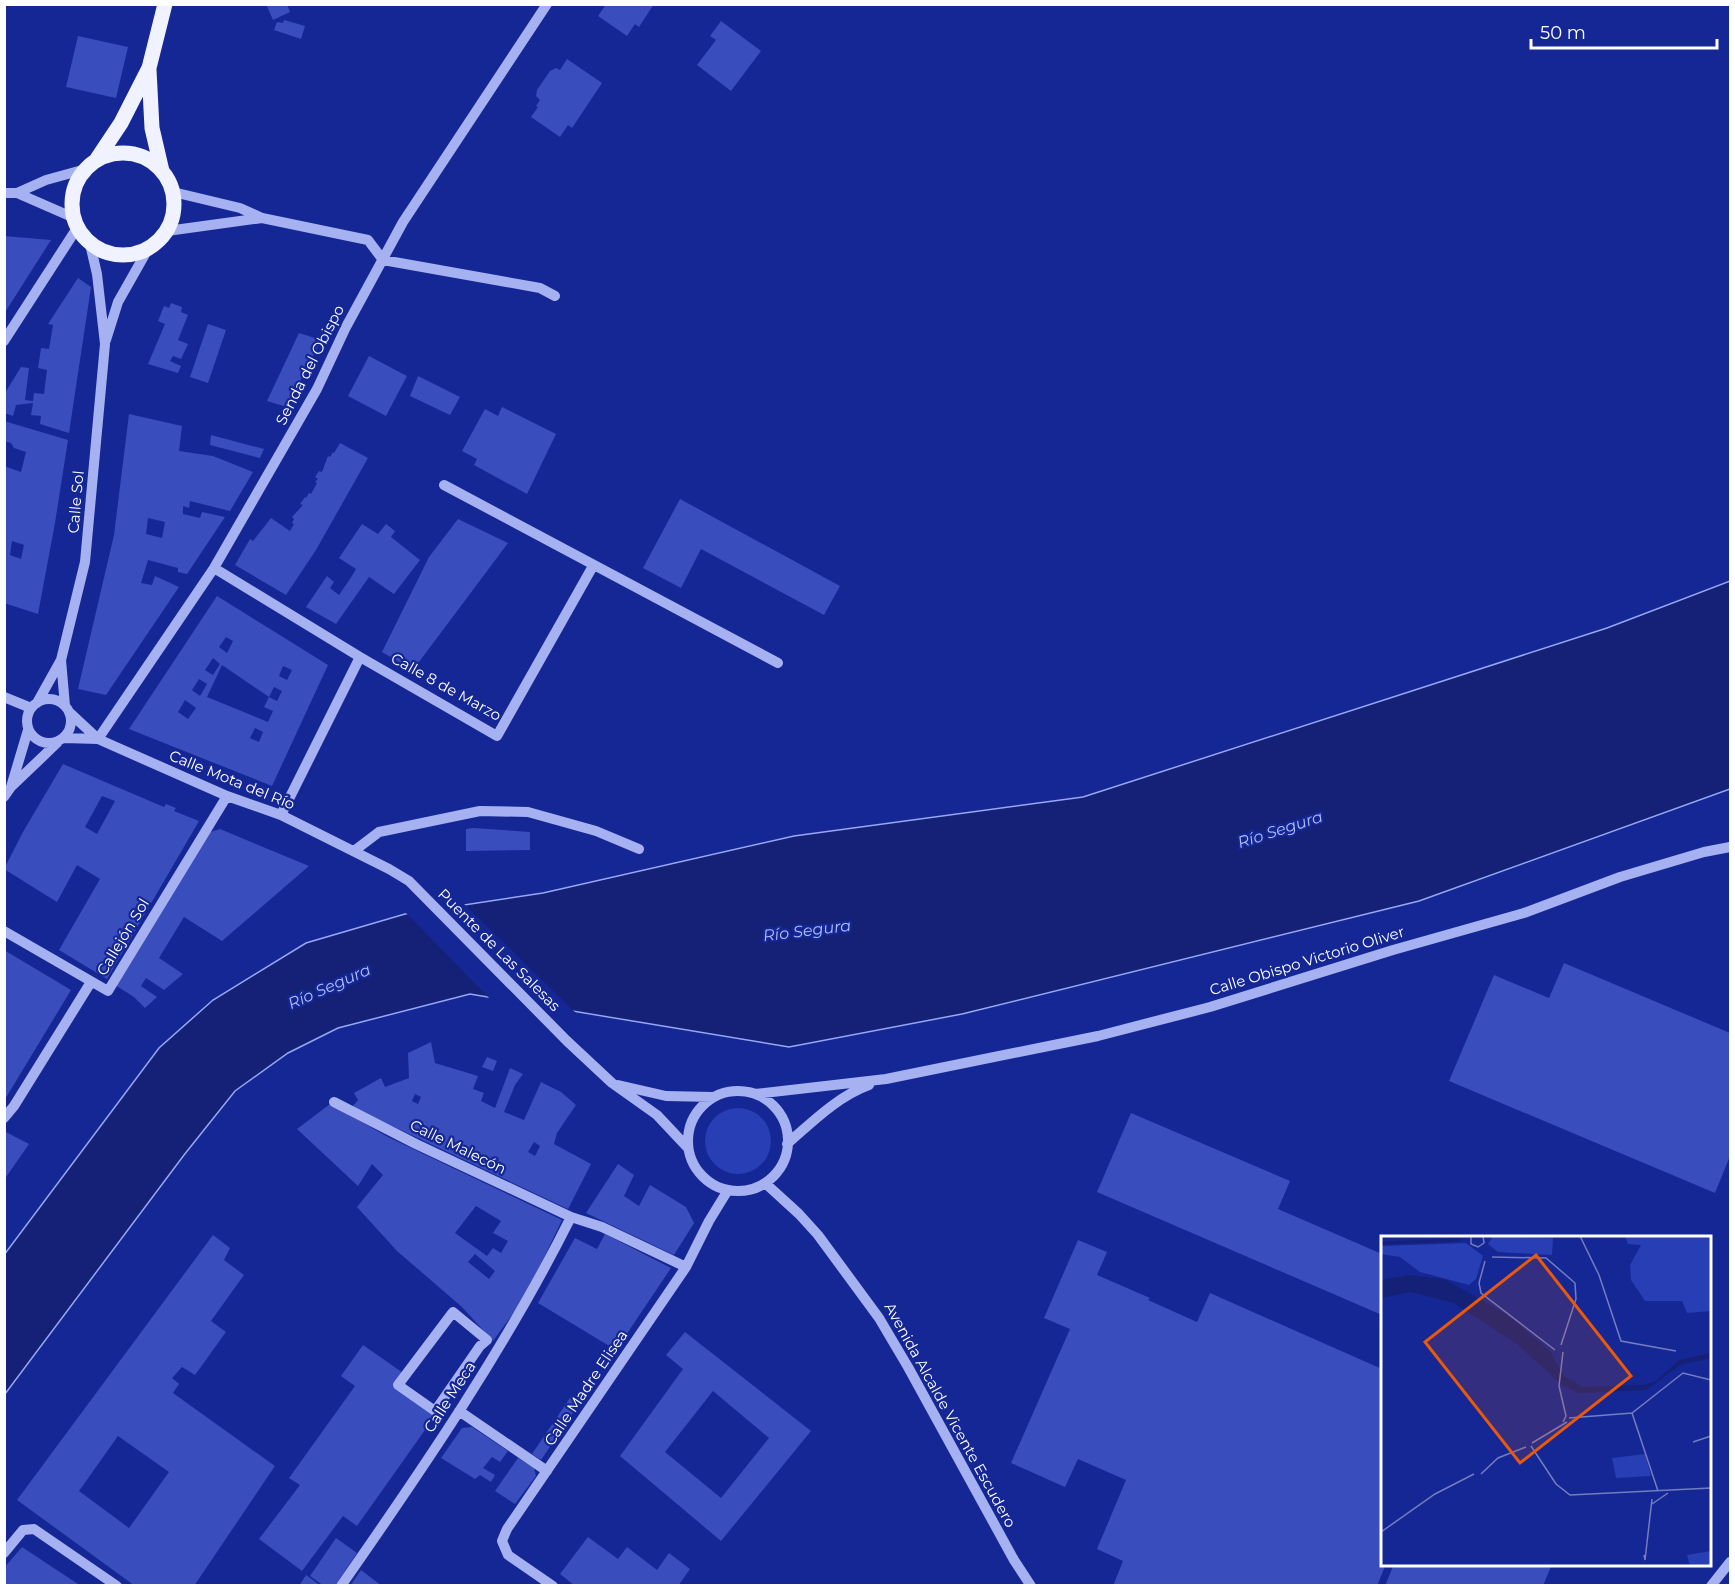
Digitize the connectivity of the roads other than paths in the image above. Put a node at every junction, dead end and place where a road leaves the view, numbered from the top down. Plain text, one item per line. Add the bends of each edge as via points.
1 (165, 4) edge
2 (547, 4) edge
3 (149, 68) junction
4 (91, 164) junction
5 (162, 171) junction
6 (173, 192) junction
7 (4, 193) edge
8 (17, 194) junction
9 (262, 218) junction
10 (74, 222) junction
11 (167, 231) junction
12 (90, 244) junction
13 (148, 249) junction
14 (383, 260) junction
15 (555, 296) dead end
16 (4, 341) edge
17 (105, 344) junction
18 (444, 485) dead end
19 (593, 566) junction
20 (214, 568) junction
21 (360, 657) junction
22 (61, 660) junction
23 (778, 663) dead end
24 (4, 697) edge
25 (34, 705) junction
26 (67, 709) junction
27 (28, 730) junction
28 (98, 739) junction
29 (61, 740) junction
30 (11, 787) junction
31 (227, 796) junction
32 (4, 797) edge
33 (281, 815) junction
34 (1731, 847) edge
35 (639, 849) dead end
36 (354, 851) junction
37 (409, 881) joint
38 (4, 931) edge
39 (91, 982) junction
40 (886, 1079) junction
41 (612, 1083) junction
42 (755, 1094) junction
43 (713, 1097) junction
44 (334, 1102) dead end
45 (4, 1118) edge
46 (787, 1144) junction
47 (688, 1148) junction
48 (765, 1183) junction
49 (728, 1190) junction
50 (571, 1217) junction
51 (686, 1267) junction
52 (487, 1340) joint
53 (459, 1411) junction
54 (547, 1471) junction
55 (4, 1553) edge
56 (1731, 1562) edge
57 (117, 1586) edge
58 (341, 1586) edge
59 (553, 1586) edge
60 (1031, 1586) edge
61 (1710, 1586) edge

1 - 3 main road
2 - 14 street, Senda del Obispo via 403,222
3 - 4 main road via 122,123
3 - 5 main road via 152,128
4 - 5 main road via 117,154 138,155
4 - 8 street
4 - 10 main road via 77,182 72,197
5 - 6 main road
6 - 9 street via 240,208
6 - 11 main road via 172,219
7 - 8 street
8 - 10 street
9 - 11 street
9 - 14 street via 368,240
10 - 12 main road
10 - 16 street
11 - 13 main road
12 - 13 main road via 118,256
12 - 17 street via 98,274
13 - 17 street via 118,302
14 - 15 street via 540,288
14 - 20 street, Senda del Obispo via 317,389
17 - 22 street, Calle Sol via 86,562
18 - 19 street
19 - 21 street, Calle 8 de Marzo via 497,736
19 - 23 street
20 - 21 street, Calle 8 de Marzo
20 - 28 street, Senda del Obispo
21 - 33 street
22 - 25 street, Calle Sol
22 - 26 street, Calle Sol
24 - 25 street
25 - 26 street via 51,699
25 - 27 street via 26,722
26 - 28 street, Calle Mota del Río
26 - 29 street via 70,726
27 - 29 street via 38,741 51,744
27 - 30 street
28 - 29 street, Calle Mota del Río
28 - 31 street, Calle Mota del Río
29 - 30 street
30 - 32 street
31 - 33 street, Calle Mota del Río
31 - 39 street, Callejón Sol via 108,991
33 - 36 street, Calle Mota del Río
34 - 40 street, Calle Obispo Victorio Oliver via 1620,877 1524,913 1210,1007 1098,1036
35 - 36 street via 596,831 528,812 480,811 379,832
36 - 37 street, Calle Mota del Río
37 - 41 street, Puente de Las Salesas
38 - 39 street, Callejón Sol
39 - 45 street
40 - 42 street, Calle Obispo Victorio Oliver
40 - 46 street, Calle Obispo Victorio Oliver via 859,1089 816,1118
41 - 43 street via 666,1096
41 - 47 street via 657,1115
42 - 43 street via 741,1091
42 - 46 street via 780,1114
43 - 47 street via 693,1119
44 - 50 street, Calle Malecón
46 - 48 street via 777,1172
47 - 49 street via 701,1175
48 - 49 street via 741,1191
48 - 60 street, Avenida Alcalde Vicente Escudero via 818,1235 879,1318
49 - 51 street, Calle Madre Elisea
50 - 51 street, Calle Malecón via 602,1227
50 - 53 street, Calle Meca via 527,1302
51 - 54 street, Calle Madre Elisea
52 - 52 street via 453,1312 398,1386 435,1412
53 - 54 street
53 - 58 street, Calle Meca
54 - 59 street, Calle Madre Elisea via 502,1541 508,1555
55 - 57 street via 19,1534 34,1529
56 - 61 street

